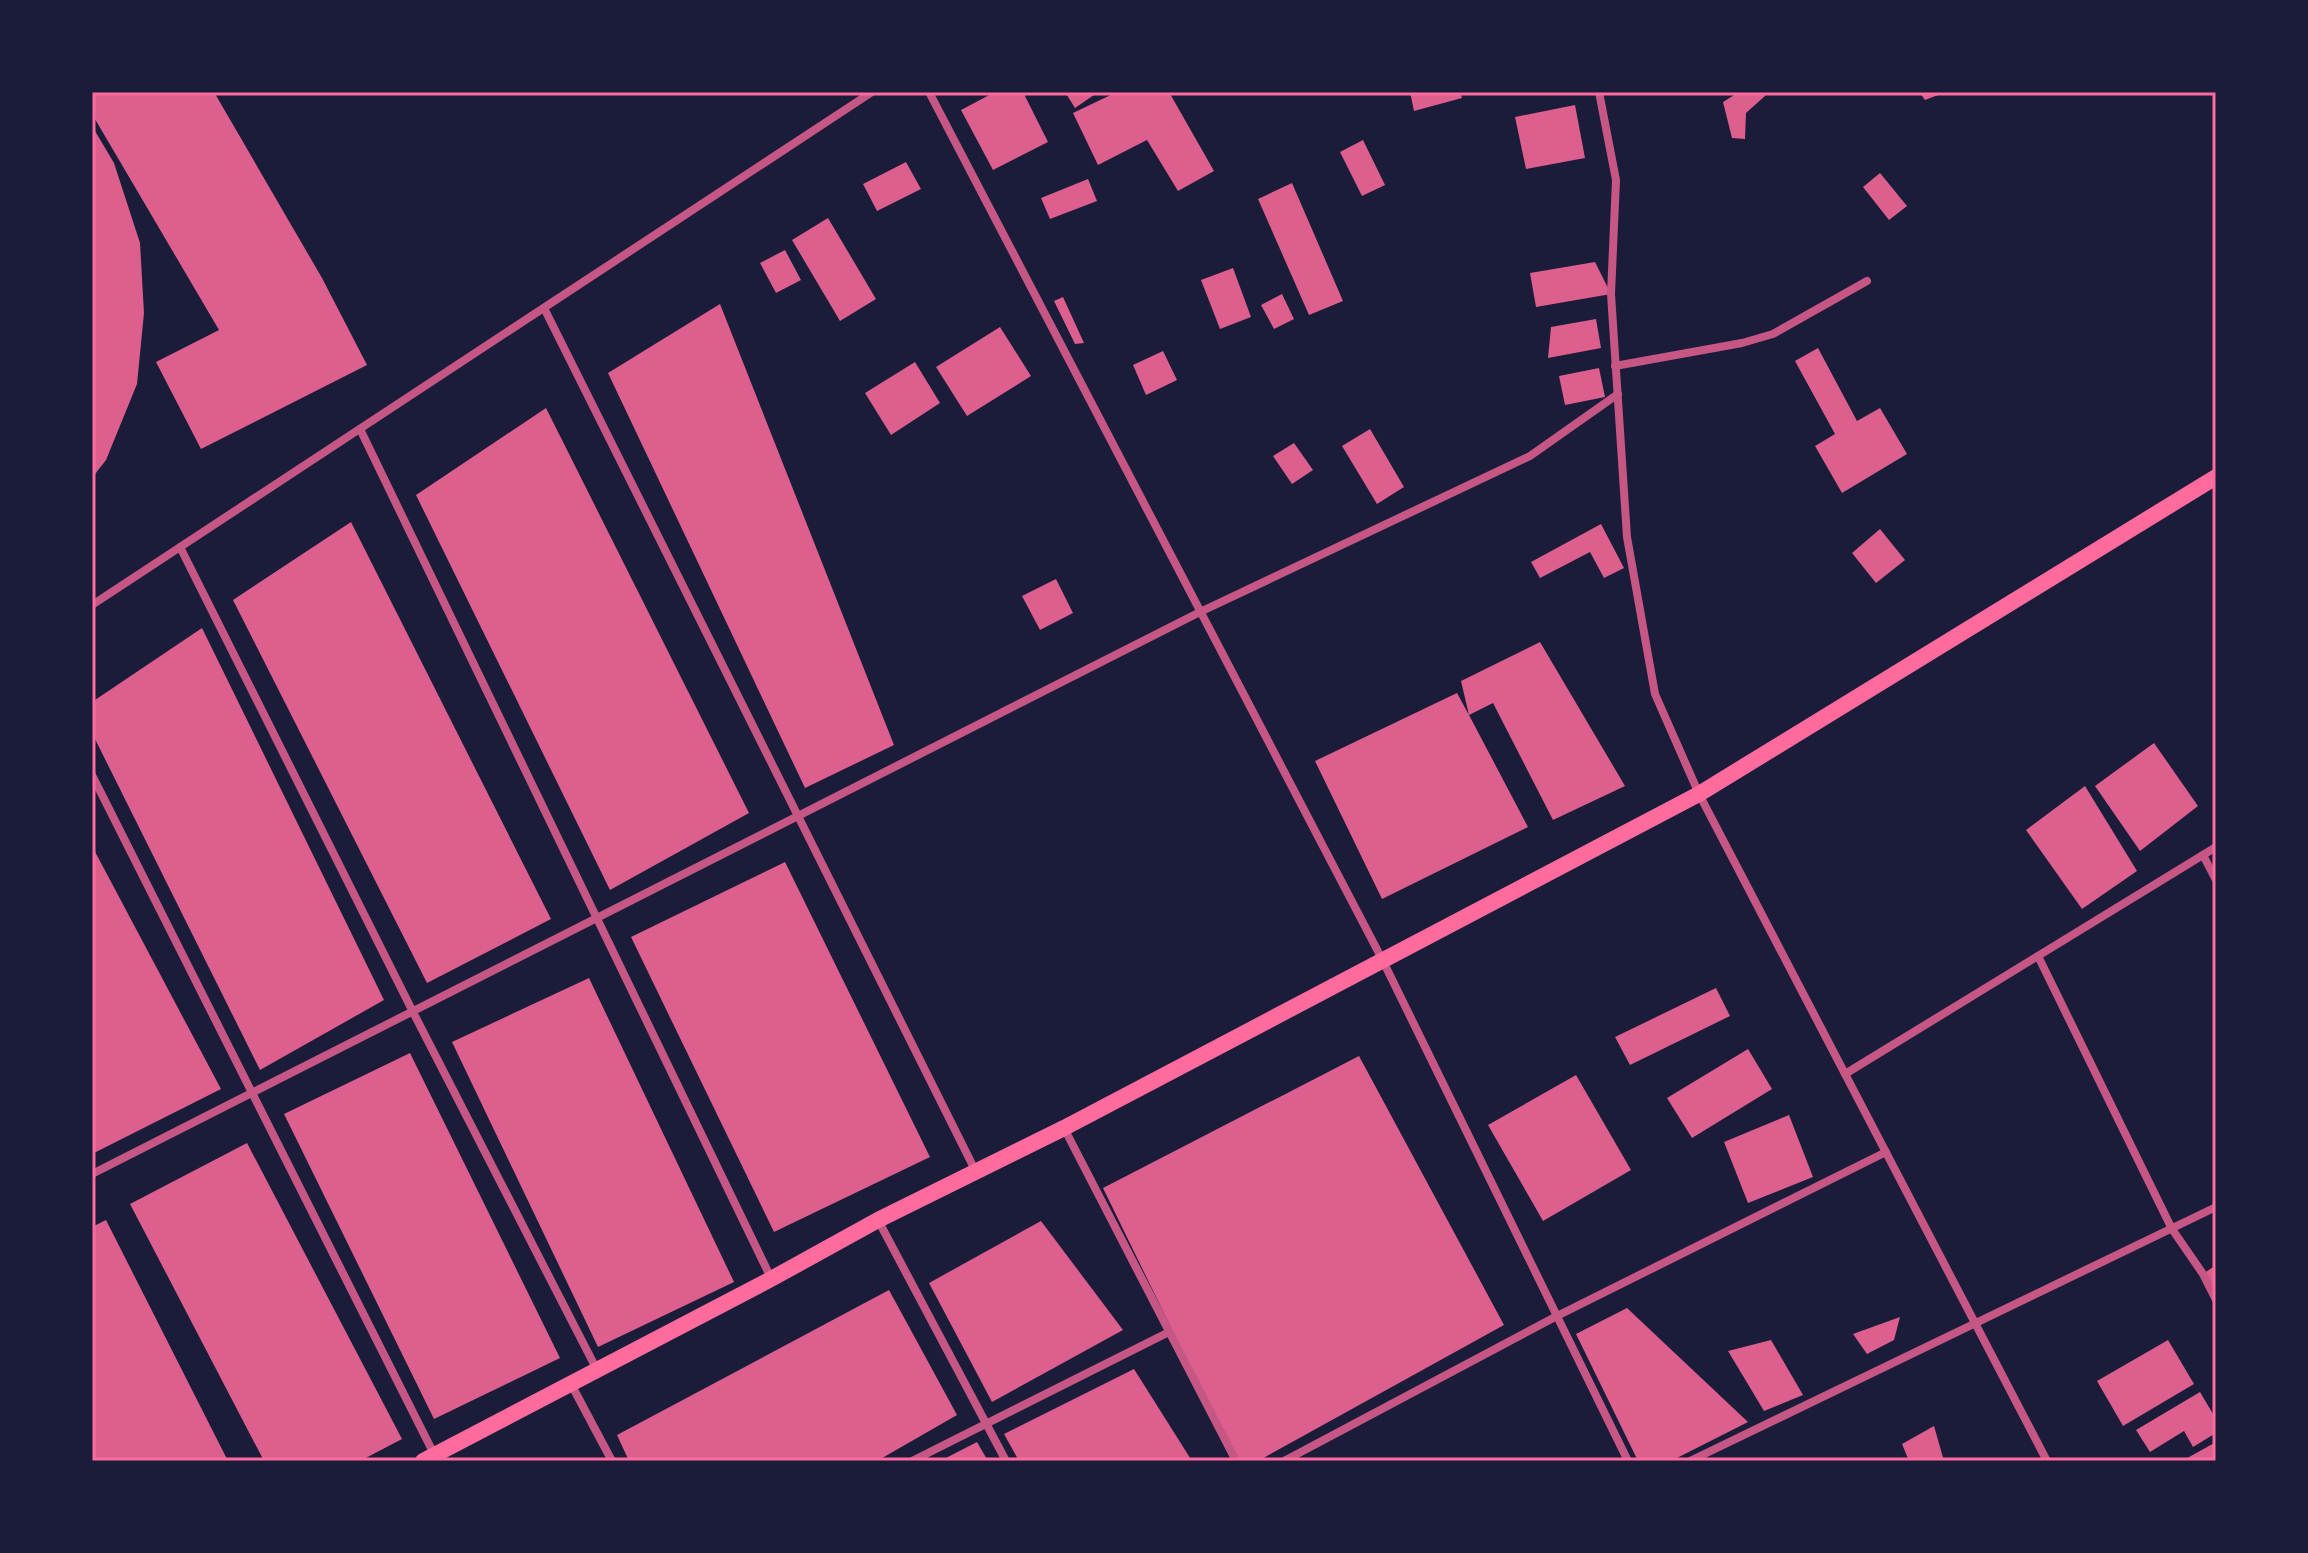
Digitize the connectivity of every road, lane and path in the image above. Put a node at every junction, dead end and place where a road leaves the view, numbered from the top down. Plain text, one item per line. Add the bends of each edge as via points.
1 (872, 92) edge
2 (929, 92) edge
3 (1599, 92) edge
4 (1867, 281) dead end
5 (544, 308) junction
6 (1615, 366) junction
7 (1618, 394) junction
8 (360, 429) junction
9 (2216, 477) edge
10 (180, 547) junction
11 (92, 605) edge
12 (1200, 612) junction
13 (92, 775) edge
14 (1699, 794) junction
15 (798, 817) junction
16 (2216, 847) edge
17 (2203, 855) junction
18 (2216, 880) edge
19 (597, 918) junction
20 (2038, 956) junction
21 (1382, 959) junction
22 (413, 1012) junction
23 (1845, 1074) junction
24 (251, 1094) junction
25 (1064, 1128) junction
26 (1886, 1152) junction
27 (976, 1172) junction
28 (92, 1174) edge
29 (2216, 1207) edge
30 (878, 1220) junction
31 (2172, 1229) junction
32 (771, 1279) junction
33 (2216, 1300) edge
34 (1557, 1316) junction
35 (1976, 1325) junction
36 (1169, 1332) junction
37 (597, 1370) junction
38 (571, 1384) junction
39 (986, 1422) junction
40 (429, 1458) edge
41 (612, 1461) edge
42 (912, 1461) edge
43 (1006, 1461) edge
44 (1236, 1461) edge
45 (1284, 1461) edge
46 (1628, 1461) edge
47 (1690, 1461) edge
48 (2047, 1461) edge

1 - 5 street
2 - 12 street
3 - 6 street via 1616,180 1611,294
4 - 6 street via 1773,334
5 - 8 street
5 - 15 street
6 - 7 street
7 - 12 street via 1530,456
7 - 14 street via 1627,537 1655,694
8 - 10 street
8 - 19 street
9 - 14 main road
10 - 11 street
10 - 22 street
12 - 15 street
12 - 21 street
13 - 24 street
14 - 21 main road
14 - 23 street
15 - 19 street
15 - 27 street
16 - 17 street
17 - 18 street
17 - 20 street
19 - 22 street
19 - 32 street
20 - 23 street
20 - 31 street
21 - 25 main road
21 - 34 street
22 - 24 street
22 - 37 street
23 - 26 street
24 - 28 street
24 - 40 street
25 - 27 main road
25 - 36 street
26 - 34 street
26 - 35 street
27 - 30 main road
29 - 31 street
30 - 32 main road
30 - 39 street
31 - 33 street
31 - 35 street
32 - 37 main road
34 - 45 street
34 - 46 street
35 - 47 street
35 - 48 street
36 - 39 street
36 - 44 street
37 - 38 main road
38 - 40 main road
38 - 41 street
39 - 42 street
39 - 43 street

